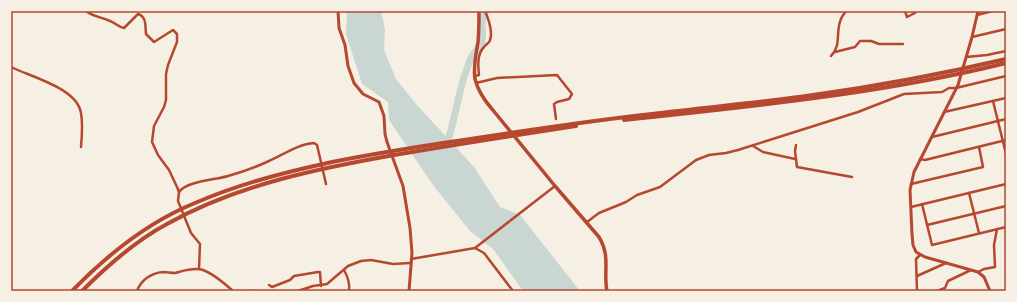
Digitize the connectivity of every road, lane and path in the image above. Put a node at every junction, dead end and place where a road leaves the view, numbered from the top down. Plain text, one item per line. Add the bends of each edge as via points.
1 (86, 11) edge
2 (338, 11) edge
3 (846, 11) edge
4 (905, 11) edge
5 (915, 11) edge
6 (993, 11) edge
7 (479, 12) edge
8 (485, 12) edge
9 (977, 13) edge
10 (1006, 29) edge
11 (972, 37) junction
12 (903, 44) dead end
13 (1006, 51) edge
14 (835, 52) junction
15 (831, 56) dead end
16 (966, 57) junction
17 (1006, 59) edge
18 (1006, 63) edge
19 (11, 67) edge
20 (475, 76) junction
21 (1006, 76) edge
22 (476, 83) junction
23 (957, 87) junction
24 (1006, 98) edge
25 (993, 101) junction
26 (944, 112) junction
27 (556, 119) dead end
28 (1006, 119) edge
29 (998, 121) junction
30 (582, 124) junction
31 (931, 137) junction
32 (1004, 141) edge
33 (753, 145) junction
34 (796, 145) dead end
35 (81, 147) dead end
36 (979, 147) junction
37 (1006, 154) edge
38 (368, 158) junction
39 (795, 159) junction
40 (920, 159) junction
41 (852, 177) dead end
42 (326, 184) dead end
43 (910, 184) junction
44 (1006, 184) edge
45 (554, 186) junction
46 (179, 192) junction
47 (969, 193) junction
48 (922, 204) junction
49 (1006, 206) edge
50 (911, 207) junction
51 (974, 213) junction
52 (587, 222) junction
53 (927, 224) junction
54 (1006, 227) edge
55 (997, 229) junction
56 (979, 233) junction
57 (475, 247) junction
58 (920, 255) junction
59 (411, 262) junction
60 (946, 263) junction
61 (199, 269) junction
62 (344, 270) junction
63 (972, 270) junction
64 (978, 272) junction
65 (916, 276) junction
66 (269, 285) dead end
67 (321, 286) junction
68 (72, 291) edge
69 (82, 291) edge
70 (137, 291) edge
71 (233, 291) edge
72 (251, 291) edge
73 (256, 291) edge
74 (298, 291) edge
75 (349, 291) edge
76 (409, 291) edge
77 (513, 291) edge
78 (607, 291) edge
79 (917, 291) edge
80 (937, 291) edge
81 (990, 291) edge

1 - 46 street via 96,18 111,21 124,28 138,14 143,16 146,34 154,42 173,30 177,34 177,42 166,74 166,100 154,126 152,142
2 - 59 street via 339,28 354,83 363,94 379,102 384,116 385,134 403,186 410,228
3 - 14 street via 839,24 839,40
4 - 5 street via 907,16
6 - 9 street
7 - 20 main road
8 - 20 street via 490,41 481,51 479,75
9 - 11 street
10 - 11 street
11 - 16 street
12 - 14 street via 860,41 855,47
13 - 16 street
14 - 15 street
16 - 23 street
17 - 30 highway via 813,95
18 - 30 highway via 819,98
19 - 35 street via 51,84 75,100 81,113
20 - 22 main road
21 - 23 street
22 - 27 street via 497,78 557,75 572,94 569,99 554,104
22 - 45 main road via 484,100
23 - 26 street
23 - 33 street via 942,92 904,94 858,112
24 - 25 street
25 - 26 street
25 - 29 street
26 - 31 street
28 - 29 street
29 - 31 street
29 - 32 street
30 - 38 highway via 491,136
31 - 40 street
32 - 36 street
32 - 37 street
33 - 39 street via 763,152
33 - 52 street via 696,160 660,187 599,212
34 - 39 street
36 - 40 street
36 - 43 street via 984,167
38 - 68 highway via 305,169 263,180 193,204 137,235
38 - 69 highway via 270,182 197,209 167,223 144,238
39 - 41 street via 797,167
40 - 43 street
42 - 46 street via 318,148 314,143 308,143 242,172 185,186
43 - 50 street
44 - 47 street
45 - 52 main road
45 - 57 street
46 - 61 street via 178,202 186,223 200,244
47 - 48 street
47 - 51 street
48 - 50 street
48 - 53 street
49 - 51 street
50 - 58 street via 913,245
51 - 53 street
51 - 56 street
52 - 78 main road via 604,244
53 - 56 street via 932,245
54 - 55 street
55 - 56 street
55 - 64 street via 995,266
57 - 59 street
57 - 77 street via 484,253
58 - 60 street
58 - 65 street via 916,259
59 - 62 street via 393,264 361,261
59 - 76 street
60 - 63 street
60 - 65 street
61 - 70 street via 154,274 140,284
61 - 71 street via 221,280
62 - 67 street
62 - 75 street via 349,279
63 - 64 street
63 - 80 street via 948,281 945,288
64 - 81 street via 984,277
65 - 79 street
66 - 67 street via 272,287 294,276 320,272
67 - 74 street
72 - 73 street

